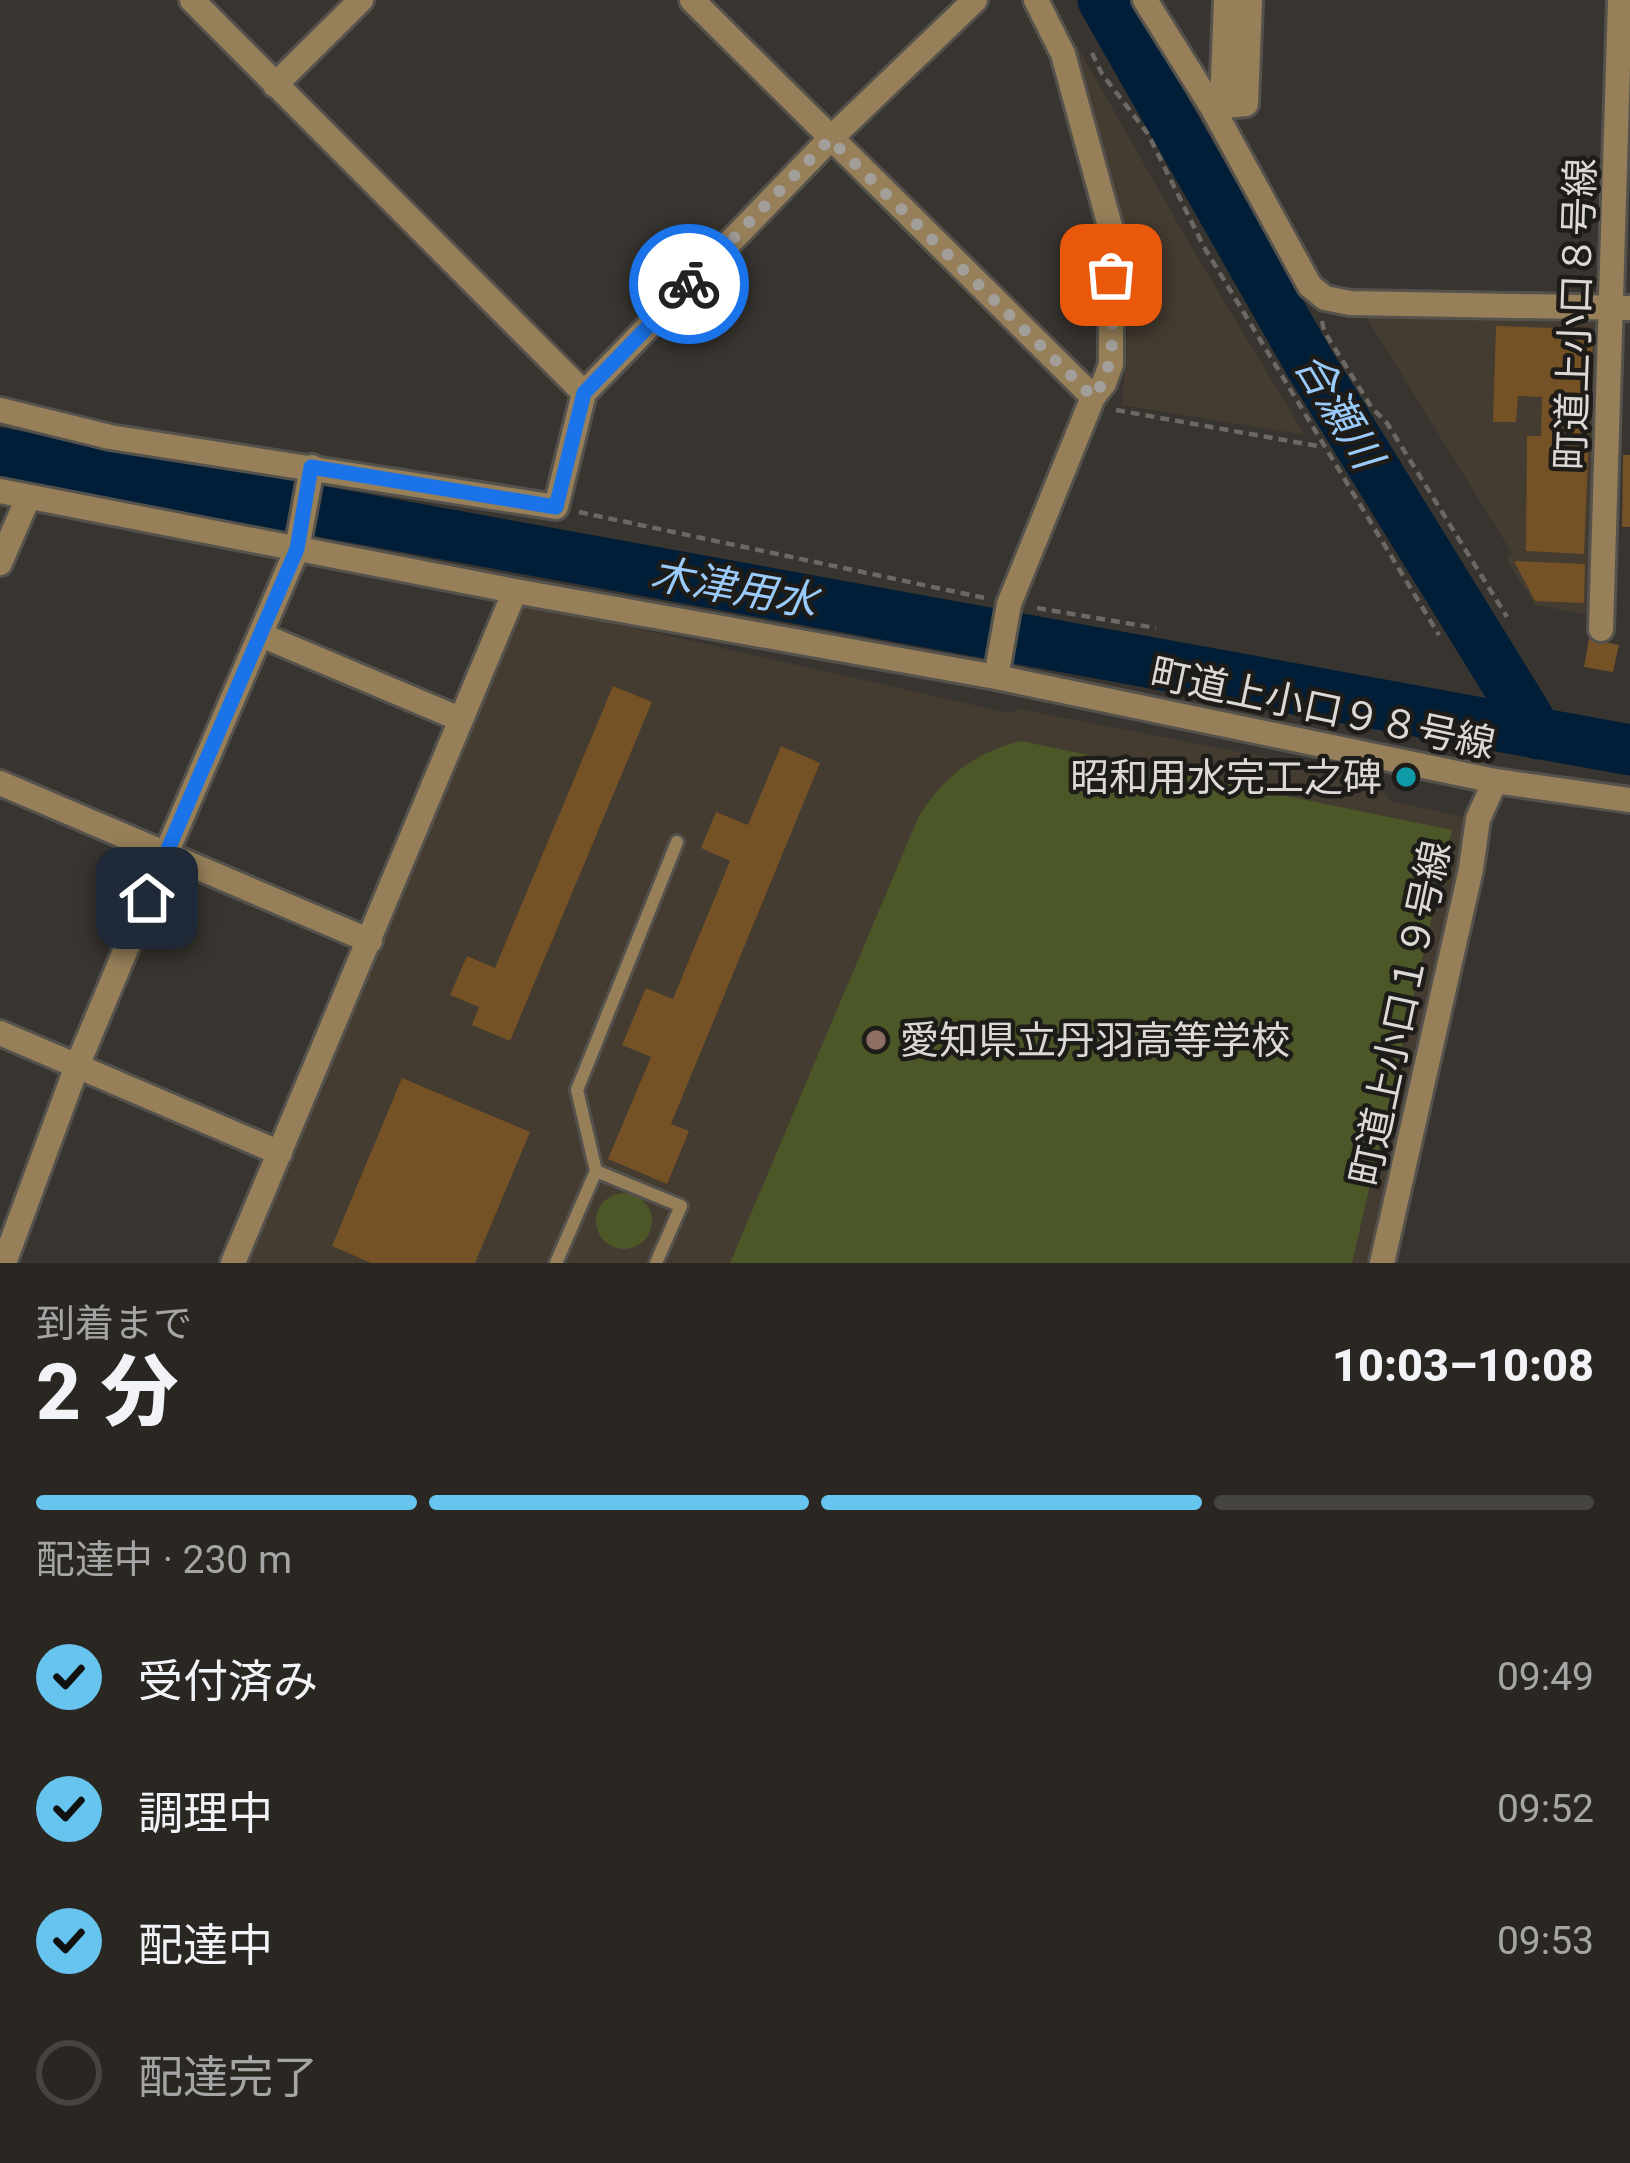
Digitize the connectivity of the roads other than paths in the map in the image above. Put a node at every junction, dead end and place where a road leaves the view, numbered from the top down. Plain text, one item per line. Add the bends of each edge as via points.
1 (192, 0) edge
2 (361, 0) edge
3 (692, 0) edge
4 (975, 0) edge
5 (1036, 0) edge
6 (1145, 0) edge
7 (1226, 0) edge
8 (1250, 0) edge
9 (1620, 0) edge
10 (275, 85) junction
11 (1217, 107) junction
12 (830, 139) junction
13 (1620, 307) edge
14 (584, 393) junction
15 (1097, 400) junction
16 (0, 410) edge
17 (311, 467) junction
18 (0, 490) edge
19 (28, 498) junction
20 (297, 549) junction
21 (0, 563) edge
22 (515, 591) junction
23 (1601, 629) dead end
24 (261, 635) junction
25 (999, 673) junction
26 (460, 719) junction
27 (1495, 781) junction
28 (0, 783) edge
29 (1630, 800) edge
30 (677, 842) dead end
31 (165, 856) junction
32 (370, 940) junction
33 (0, 1033) edge
34 (76, 1066) junction
35 (280, 1153) junction
36 (596, 1171) junction
37 (4, 1263) edge
38 (233, 1263) edge
39 (556, 1263) edge
40 (656, 1263) edge
41 (1382, 1263) edge

1 - 10 street
2 - 10 street
3 - 12 street
4 - 12 street
5 - 15 street via 1063,54 1111,230 1111,364
6 - 11 street
7 - 11 street
8 - 11 street via 1246,104
9 - 13 street, 町道上小口８号線
10 - 14 street
11 - 13 street via 1310,286 1324,298
12 - 14 street
12 - 15 street
13 - 23 street, 町道上小口８号線
14 - 17 street via 556,507
15 - 25 street via 1008,608
16 - 17 street via 110,437
17 - 20 street
18 - 19 street, 町道上小口９８号線
19 - 20 street, 町道上小口９８号線
19 - 21 street
20 - 22 street, 町道上小口９８号線
20 - 24 street
22 - 25 street, 町道上小口９８号線
22 - 26 street
24 - 26 street
24 - 31 street
25 - 27 street, 町道上小口９８号線
26 - 32 street
27 - 29 street, 町道上小口９８号線
27 - 41 street, 町道上小口１９号線 via 1478,819
28 - 31 street
30 - 36 lane via 577,1090
31 - 32 street
31 - 34 street
32 - 35 street
33 - 34 street
34 - 35 street
34 - 37 street
35 - 38 street
36 - 39 lane
36 - 40 lane via 680,1207

